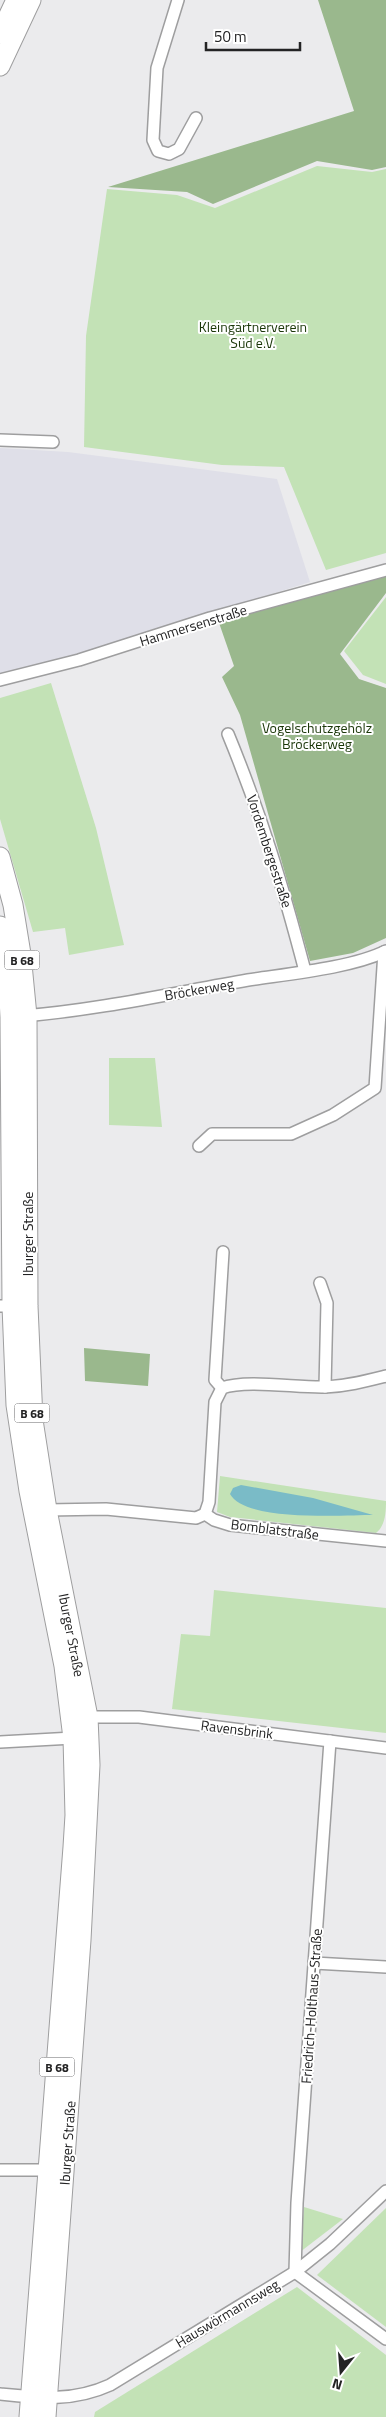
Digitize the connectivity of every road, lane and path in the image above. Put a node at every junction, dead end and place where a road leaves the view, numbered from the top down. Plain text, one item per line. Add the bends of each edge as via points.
1 (16, 0) edge
2 (32, 0) edge
3 (178, 0) edge
4 (0, 34) edge
5 (0, 66) edge
6 (196, 118) dead end
7 (0, 440) edge
8 (53, 442) dead end
9 (386, 570) edge
10 (0, 680) edge
11 (228, 734) dead end
12 (0, 857) edge
13 (0, 926) edge
14 (385, 952) edge
15 (305, 971) junction
16 (18, 1017) junction
17 (199, 1146) dead end
18 (223, 1252) dead end
19 (320, 1283) dead end
20 (13, 1306) edge
21 (386, 1376) edge
22 (325, 1387) junction
23 (222, 1388) junction
24 (47, 1510) junction
25 (205, 1514) junction
26 (386, 1541) edge
27 (88, 1718) junction
28 (73, 1738) junction
29 (330, 1741) junction
30 (0, 1742) edge
31 (386, 1748) edge
32 (314, 1963) junction
33 (386, 1967) edge
34 (0, 2170) edge
35 (49, 2170) junction
36 (386, 2191) edge
37 (294, 2272) junction
38 (386, 2339) edge
39 (0, 2394) edge
40 (42, 2404) edge
41 (30, 2417) edge

1 - 4 main road
2 - 5 main road
3 - 6 street via 157,68 153,140 158,151 169,154 179,149
7 - 8 street
9 - 10 street, Hammersenstraße
11 - 15 street, Vordembergestraße via 275,859
12 - 16 main road, Iburger Straße / B 68 via 16,921
13 - 16 main road, Iburger Straße / B 68 via 8,980
14 - 15 street, Bröckerweg via 360,961
14 - 17 street via 376,1088 291,1134 212,1134
15 - 16 street, Bröckerweg
16 - 20 main road, Iburger Straße / B 68
18 - 23 street via 215,1380
19 - 22 street via 327,1303
20 - 24 main road, Iburger Straße / B 68
20 - 28 main road, Iburger Straße / B 68 via 16,1405 29,1491 64,1666
21 - 22 street
22 - 23 street via 237,1384
23 - 25 street via 215,1402 209,1502
24 - 25 street via 106,1509 196,1518
24 - 27 main road, Iburger Straße / B 68
25 - 26 street, Bomblatstraße via 230,1525
27 - 28 street
27 - 29 street, Ravensbrink via 139,1717
27 - 40 main road, Iburger Straße / B 68 via 87,1852
28 - 30 street
28 - 35 main road, Iburger Straße / B 68 via 75,1815
29 - 31 street, Ravensbrink
29 - 32 street, Friedrich-Holthaus-Straße
32 - 33 street
32 - 37 street, Friedrich-Holthaus-Straße
34 - 35 street
35 - 40 main road, Iburger Straße / B 68
36 - 37 street, Hauswörmannsweg via 330,2244
37 - 38 street
37 - 40 street, Hauswörmannsweg via 110,2385
39 - 40 street, Hauswörmannsweg
40 - 41 main road, Iburger Straße / B 68

